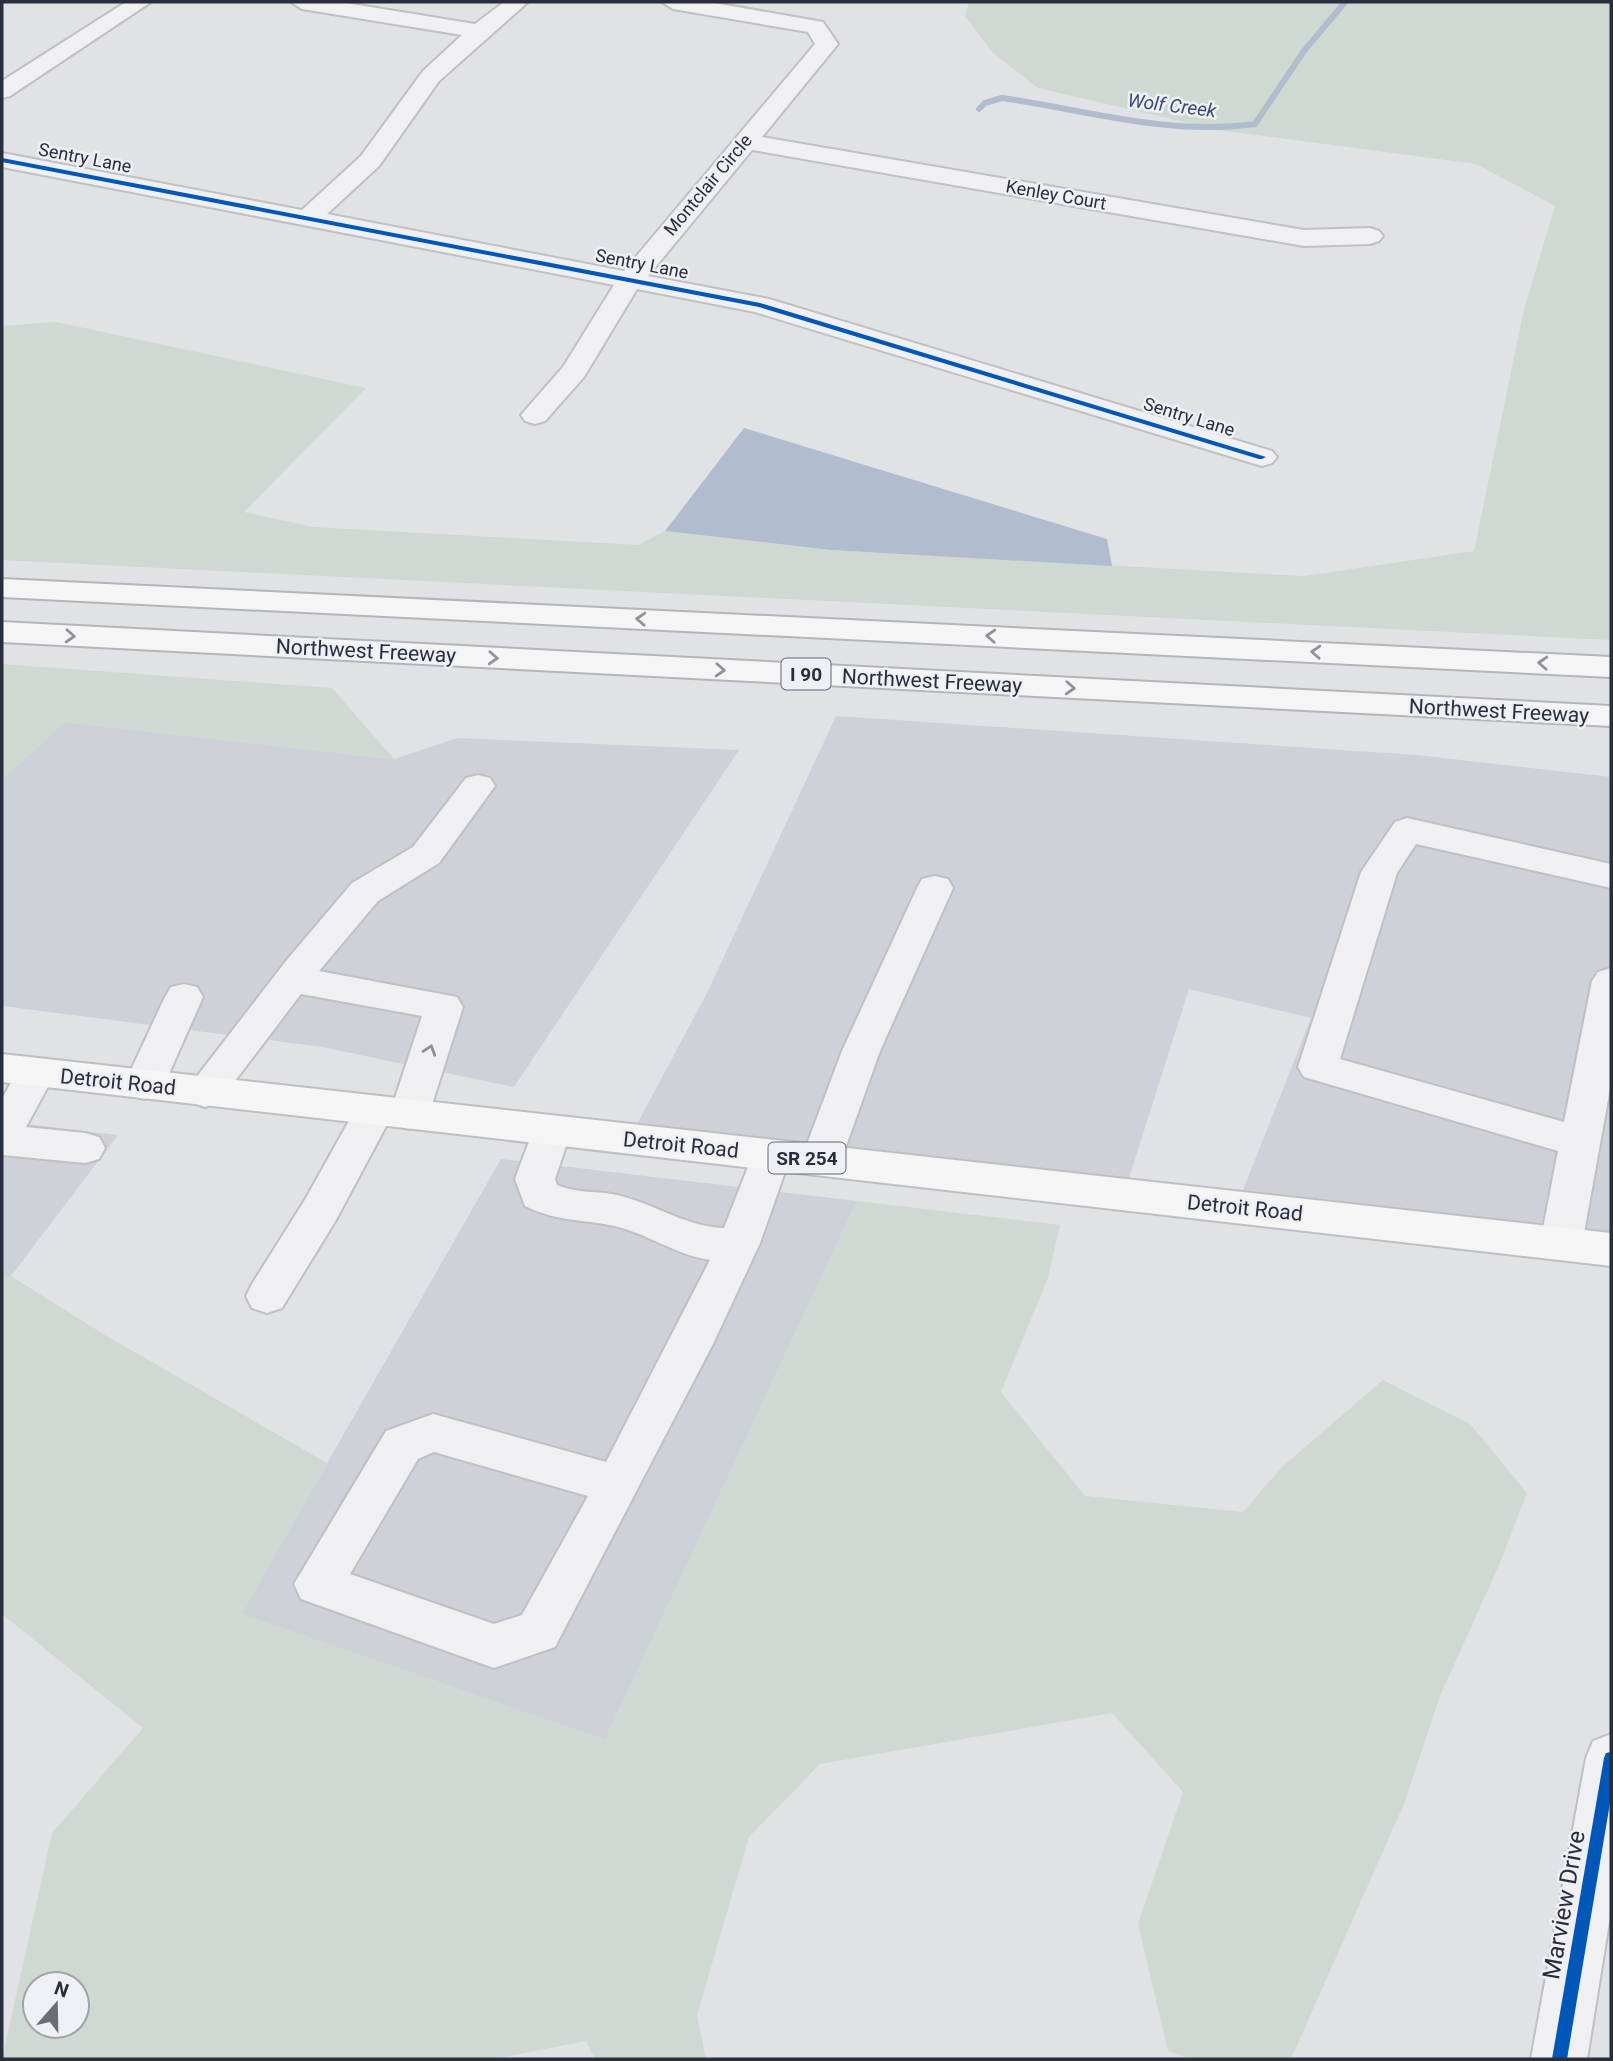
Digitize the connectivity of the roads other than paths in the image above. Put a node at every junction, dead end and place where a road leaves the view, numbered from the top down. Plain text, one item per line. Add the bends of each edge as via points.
1 (139, 2) edge
2 (302, 2) edge
3 (517, 2) edge
4 (673, 2) edge
5 (479, 31) junction
6 (2, 91) edge
7 (744, 141) junction
8 (2, 160) edge
9 (307, 219) junction
10 (1370, 236) dead end
11 (630, 279) junction
12 (535, 415) dead end
13 (1262, 457) dead end
14 (2, 588) edge
15 (2, 632) edge
16 (1611, 667) edge
17 (1611, 716) edge
18 (478, 786) dead end
19 (1611, 876) edge
20 (935, 888) dead end
21 (292, 979) junction
22 (1611, 981) edge
23 (184, 997) dead end
24 (19, 1070) edge
25 (144, 1084) junction
26 (205, 1092) junction
27 (392, 1113) junction
28 (551, 1130) junction
29 (2, 1138) edge
30 (1580, 1142) junction
31 (85, 1148) dead end
32 (771, 1155) junction
33 (821, 1160) junction
34 (739, 1243) junction
35 (1561, 1244) junction
36 (1611, 1250) edge
37 (267, 1296) dead end
38 (617, 1485) junction
39 (1611, 1758) edge
40 (1559, 2059) edge

1 - 6 street
2 - 5 street
3 - 5 street
4 - 7 street, Montclair Circle via 816,27 827,44
5 - 9 street via 431,76 370,161
7 - 10 street, Kenley Court via 1304,238
7 - 11 street, Montclair Circle
8 - 9 street, Sentry Lane
9 - 11 street, Sentry Lane
11 - 12 street, Montclair Circle via 574,371
11 - 13 street, Sentry Lane via 760,305
16 -> 14 main road, I 90
15 -> 17 main road, Northwest Freeway / I 90
18 - 21 street via 426,855 365,892
19 - 30 street via 1407,830 1379,872 1318,1067
20 - 33 street via 861,1051
21 - 26 street
27 -> 21 street via 444,1007
22 - 30 street
23 - 25 street
24 - 25 main road, Detroit Road / SR 254
24 - 29 street
25 - 26 main road, Detroit Road / SR 254
26 - 27 main road, Detroit Road / SR 254
27 - 28 main road, Detroit Road / SR 254
27 - 37 street via 321,1209
28 - 32 main road, Detroit Road / SR 254
28 - 34 street via 535,1179 540,1195 562,1207 626,1213 674,1235 718,1247
29 - 31 street
30 - 35 street
32 - 33 main road, Detroit Road / SR 254
32 - 34 street
33 - 35 main road, Detroit Road / SR 254
34 - 38 street via 702,1325
35 - 36 main road, Detroit Road / SR 254
38 - 38 street via 538,1632 494,1646 318,1584 402,1445 433,1433
39 - 40 street, Marview Drive

